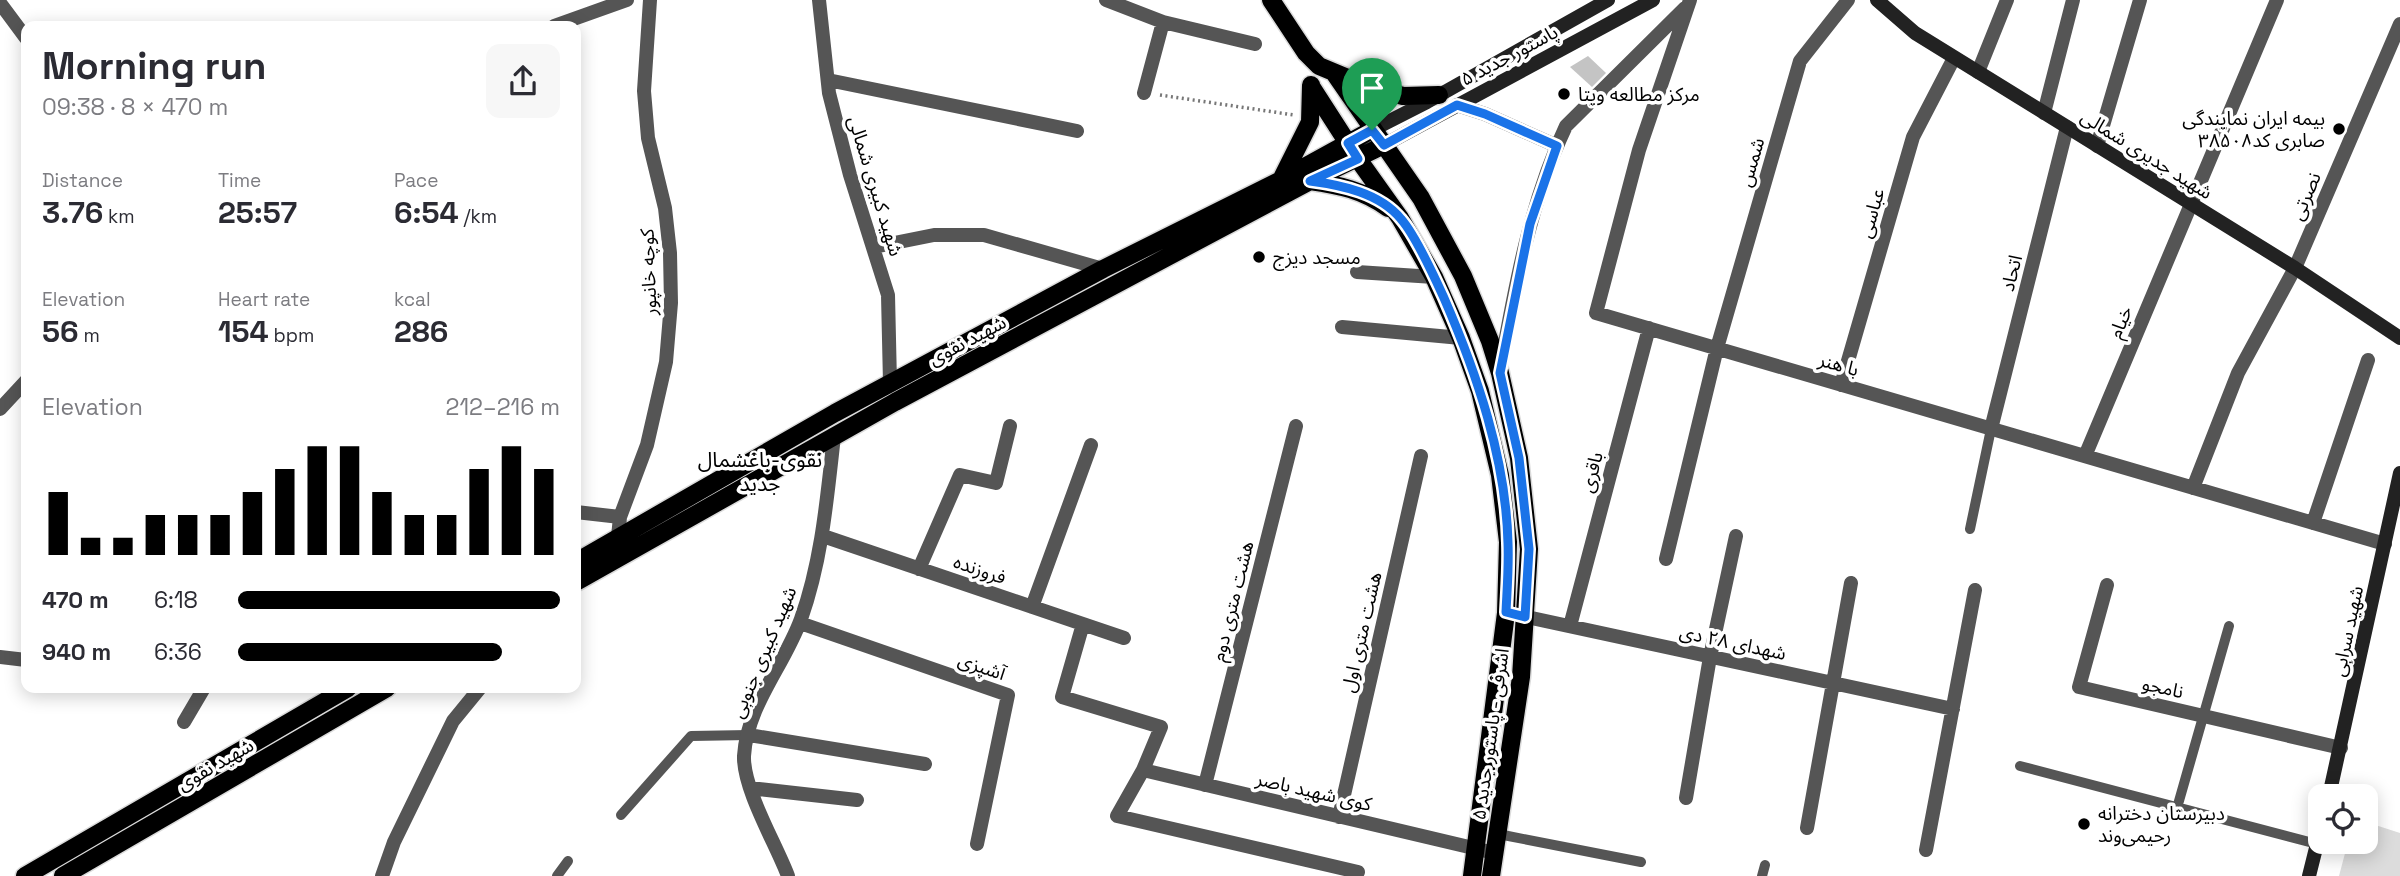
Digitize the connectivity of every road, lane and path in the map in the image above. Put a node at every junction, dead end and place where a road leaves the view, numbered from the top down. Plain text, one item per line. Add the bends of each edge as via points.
1 (627, 0) edge
2 (650, 0) edge
3 (819, 0) edge
4 (1106, 0) edge
5 (1271, 0) edge
6 (1608, 0) edge
7 (1653, 0) edge
8 (1848, 0) edge
9 (1877, 0) edge
10 (2007, 0) edge
11 (2073, 0) edge
12 (2140, 0) edge
13 (2277, 0) edge
14 (1690, 2) edge
15 (0, 3) edge
16 (568, 21) edge
17 (1163, 22) junction
18 (2400, 23) edge
19 (21, 31) edge
20 (1255, 44) dead end
21 (1306, 53) junction
22 (1954, 58) junction
23 (1978, 72) junction
24 (1335, 74) junction
25 (828, 80) junction
26 (1311, 86) junction
27 (1144, 93) joint
28 (1439, 95) junction
29 (1457, 105) junction
30 (2044, 113) junction
31 (1297, 116) dead end
32 (2067, 127) junction
33 (1372, 130) junction
34 (1077, 131) dead end
35 (1348, 143) junction
36 (1384, 145) junction
37 (1557, 146) junction
38 (2097, 146) junction
39 (1358, 159) junction
40 (1281, 180) junction
41 (1310, 181) junction
42 (2190, 203) junction
43 (1401, 218) junction
44 (874, 247) junction
45 (2295, 268) junction
46 (1103, 269) junction
47 (1357, 272) dead end
48 (1434, 277) junction
49 (1342, 327) dead end
50 (1649, 328) junction
51 (1461, 338) junction
52 (2400, 338) edge
53 (1717, 348) junction
54 (2368, 360) dead end
55 (1500, 373) junction
56 (890, 383) junction
57 (1841, 385) junction
58 (21, 386) edge
59 (0, 409) edge
60 (1010, 426) dead end
61 (1296, 426) dead end
62 (1992, 429) junction
63 (834, 436) junction
64 (1091, 445) dead end
65 (1421, 456) dead end
66 (2085, 456) junction
67 (2400, 473) edge
68 (2193, 488) junction
69 (581, 513) edge
70 (620, 517) junction
71 (2313, 523) junction
72 (1970, 529) dead end
73 (823, 536) junction
74 (1736, 536) dead end
75 (618, 537) junction
76 (2385, 544) junction
77 (581, 559) edge
78 (1666, 559) dead end
79 (919, 569) junction
80 (581, 579) edge
81 (1851, 583) dead end
82 (2107, 585) dead end
83 (1975, 590) dead end
84 (1032, 607) junction
85 (1506, 612) junction
86 (1525, 617) junction
87 (800, 623) junction
88 (1083, 624) junction
89 (1570, 626) junction
90 (2229, 626) dead end
91 (1124, 638) dead end
92 (0, 657) edge
93 (1710, 657) junction
94 (21, 659) edge
95 (1833, 683) junction
96 (201, 693) edge
97 (339, 693) edge
98 (378, 693) edge
99 (476, 693) edge
100 (1953, 709) junction
101 (2203, 716) junction
102 (184, 722) dead end
103 (749, 735) junction
104 (2341, 748) junction
105 (925, 764) dead end
106 (2020, 766) dead end
107 (1143, 771) junction
108 (2332, 784) edge
109 (1205, 785) junction
110 (750, 788) junction
111 (1686, 798) dead end
112 (857, 800) dead end
113 (2177, 808) junction
114 (621, 815) dead end
115 (1339, 817) junction
116 (1807, 828) dead end
117 (1497, 834) junction
118 (2308, 836) edge
119 (977, 844) dead end
120 (1476, 849) junction
121 (1926, 850) dead end
122 (1494, 853) junction
123 (2315, 854) edge
124 (568, 861) dead end
125 (1641, 862) dead end
126 (1358, 872) dead end
127 (25, 876) edge
128 (63, 876) edge
129 (382, 876) edge
130 (557, 876) edge
131 (788, 876) edge
132 (1472, 876) edge
133 (1491, 876) edge
134 (2309, 876) edge

1 - 16 street
2 - 70 street, کوچه خانپور via 644,91 648,138 665,208 671,303 666,362 647,445
3 - 25 street, شهید کبیری شمالی
4 - 17 street
5 - 21 main road
6 - 28 main road, پاستور جدید ۵
7 - 29 main road, پاستور جدید ۵
8 - 53 street, شمس via 1800,61
9 - 22 main road, شهید جدیری شمالی via 1914,33
10 - 23 street
11 - 30 street
12 - 38 street
13 - 42 street, خیام
14 - 37 street via 1566,126
14 - 50 street, با هنر via 1639,150 1596,313
15 - 19 street
17 - 20 street
17 - 27 street
18 - 45 street, نصرتی
21 - 24 main road
21 - 26 main road
22 - 23 main road, شهید جدیری شمالی
22 - 57 street, عباسی via 1913,137
23 - 30 main road, شهید جدیری شمالی
24 - 28 main road via 1403,96
24 - 33 main road, اشرفی - پاستور جدید ۵
25 - 34 street
25 - 44 street, شهید کبیری شمالی via 850,175
26 - 35 main road, اشرفی - پاستور جدید ۵
26 - 40 main road via 1310,122
27 - 31 path
28 - 33 main road, پاستور جدید ۵
29 - 36 main road, پاستور جدید ۵
29 - 37 street
30 - 32 main road, شهید جدیری شمالی
32 - 38 main road, شهید جدیری شمالی
32 - 62 street, اتحاد
33 - 35 main road, شهید نقوی
33 - 36 main road, اشرفی - پاستور جدید ۵
35 - 39 main road, اشرفی - پاستور جدید ۵
35 - 40 main road, شهید نقوی
36 - 39 main road, شهید نقوی
36 - 55 main road, اشرفی - پاستور جدید ۵ via 1421,198 1463,276
37 - 55 street via 1530,224
38 - 42 main road, شهید جدیری شمالی
39 - 41 main road, شهید نقوی
39 - 43 main road, اشرفی - پاستور جدید ۵
40 - 46 main road, شهید نقوی
41 - 43 main road via 1347,186
41 - 63 main road, شهید نقوی
42 - 45 main road, شهید جدیری شمالی
42 - 66 street, خیام
43 - 48 main road, اشرفی - پاستور جدید ۵
44 - 46 street via 933,235 984,235
44 - 56 street, شهید کبیری شمالی via 888,295
45 - 52 main road, شهید جدیری شمالی
45 - 68 street, نصرتی via 2238,373
46 - 56 main road, شهید نقوی
47 - 48 street
48 - 51 main road, اشرفی - پاستور جدید ۵
49 - 51 street
50 - 53 street, با هنر
50 - 89 street, باقری
51 - 85 main road, اشرفی - پاستور جدید ۵ via 1480,391 1500,475 1508,542
53 - 57 street, با هنر
53 - 78 street, شمس
54 - 71 street
55 - 86 main road, اشرفی - پاستور جدید ۵ via 1519,458 1529,549
56 - 75 main road, شهید نقوی
57 - 62 street, با هنر
58 - 59 street
60 - 79 street via 996,482 960,475
61 - 109 street, هشت متری دوم
62 - 66 street, با هنر
62 - 72 lane
63 - 73 street, شهید کبیری جنوبی
63 - 80 main road, شهید نقوی
64 - 84 street
65 - 115 street, هشت متری اول
66 - 68 street, با هنر
67 - 76 main road, شهید سرابی
68 - 71 street, با هنر
69 - 70 street
70 - 75 street, کوچه خانپور
71 - 76 street, با هنر
73 - 79 street, فروزنده
73 - 87 street, شهید کبیری جنوبی
74 - 93 street
75 - 77 main road, شهید نقوی
76 - 104 main road, شهید سرابی
79 - 84 street, فروزنده
81 - 95 street
82 - 101 street, نامجو via 2079,687
83 - 100 street
84 - 88 street, فروزنده
85 - 86 street, شهدای ۲۸ دی
85 - 120 main road, اشرفی - پاستور جدید ۵
86 - 89 street, شهدای ۲۸ دی
86 - 117 main road, اشرفی - پاستور جدید ۵ via 1521,677
87 - 103 street, شهید کبیری جنوبی via 754,713
87 - 119 street, آشپزی via 1008,695
88 - 91 street, فروزنده
88 - 107 street via 1062,697 1161,727
89 - 93 street, شهدای ۲۸ دی
90 - 101 lane
92 - 94 street
93 - 95 street, شهدای ۲۸ دی
93 - 111 street
95 - 100 street, شهدای ۲۸ دی
95 - 116 street
96 - 102 street
97 - 127 main road, شهید نقوی
98 - 128 main road, شهید نقوی
99 - 129 street via 453,721
100 - 121 street
101 - 104 street, نامجو
101 - 113 lane
103 - 105 street
103 - 110 street, شهید کبیری جنوبی via 744,758
103 - 114 lane via 691,736
104 - 108 main road, شهید سرابی
106 - 113 lane
107 - 109 street, کوی شهید باصر
107 - 126 street via 1117,816
109 - 115 street, کوی شهید باصر
110 - 112 street
110 - 131 street, شهید کبیری جنوبی
113 - 118 lane
115 - 120 street, کوی شهید باصر
117 - 122 main road, اشرفی - پاستور جدید ۵
117 - 125 lane
120 - 122 street, کوی شهید باصر
120 - 132 main road, اشرفی - پاستور جدید ۵
122 - 133 main road, اشرفی - پاستور جدید ۵
123 - 134 main road
124 - 130 lane

